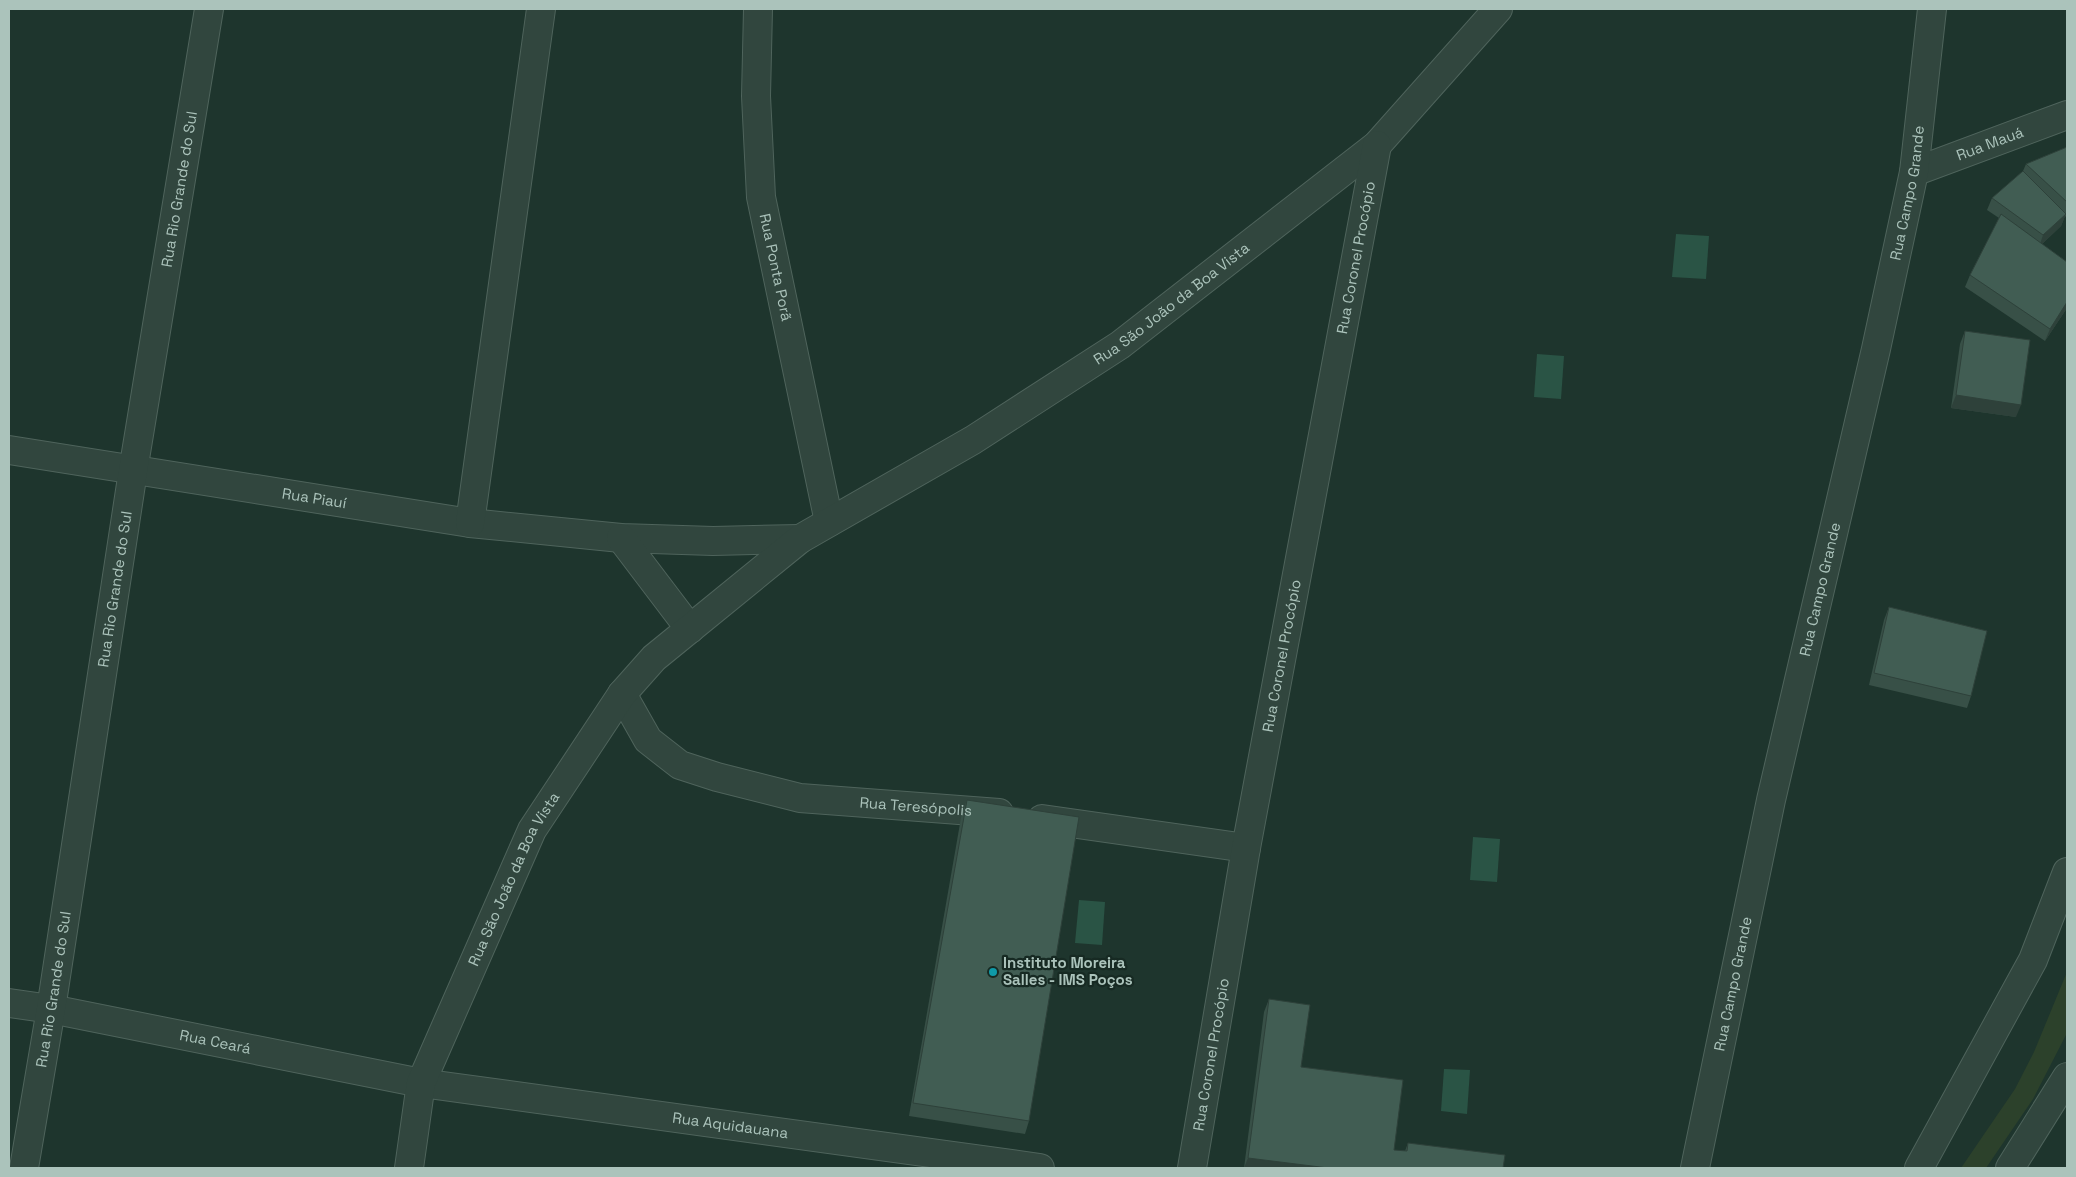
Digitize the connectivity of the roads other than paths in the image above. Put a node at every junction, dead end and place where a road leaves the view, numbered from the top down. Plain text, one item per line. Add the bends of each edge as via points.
1 (209, 9) edge
2 (541, 9) edge
3 (758, 9) edge
4 (1498, 9) edge
5 (1932, 9) edge
6 (2067, 115) edge
7 (1377, 145) junction
8 (1914, 172) junction
9 (9, 450) edge
10 (133, 471) junction
11 (829, 522) junction
12 (470, 523) junction
13 (621, 538) junction
14 (800, 539) junction
15 (690, 629) junction
16 (622, 694) junction
17 (1246, 848) junction
18 (2067, 872) edge
19 (9, 1003) edge
20 (50, 1009) junction
21 (2067, 1077) edge
22 (421, 1083) junction
23 (24, 1168) edge
24 (409, 1168) edge
25 (1040, 1168) edge
26 (1192, 1168) edge
27 (1695, 1168) edge
28 (1919, 1168) edge
29 (2010, 1168) edge

1 - 10 street, Rua Rio Grande do Sul
2 - 12 street
3 - 11 street, Rua Ponta Porã via 756,96 761,197
4 - 7 street, Rua São João da Boa Vista
5 - 8 street, Rua Campo Grande
6 - 8 street, Rua Mauá
7 - 11 street, Rua São João da Boa Vista via 1120,345 973,440
7 - 17 street, Rua Coronel Procópio
8 - 27 street, Rua Campo Grande via 1771,800
9 - 10 street, Rua Piauí
10 - 12 street, Rua Piauí
10 - 20 street, Rua Rio Grande do Sul
11 - 14 street, Rua São João da Boa Vista
12 - 13 street, Rua Piauí
13 - 14 street, Rua Piauí
13 - 15 street
14 - 15 street, Rua São João da Boa Vista
15 - 16 street, Rua São João da Boa Vista via 654,658
16 - 17 street, Rua Teresópolis via 648,740 680,765 790,796 987,812
16 - 22 street, Rua São João da Boa Vista via 532,830
17 - 26 street, Rua Coronel Procópio
18 - 28 street via 2033,960
19 - 20 street, Rua Ceará
20 - 22 street, Rua Ceará
20 - 23 street, Rua Rio Grande do Sul
21 - 29 street
22 - 24 street, Rua São João da Boa Vista
22 - 25 street, Rua Aquidauana

